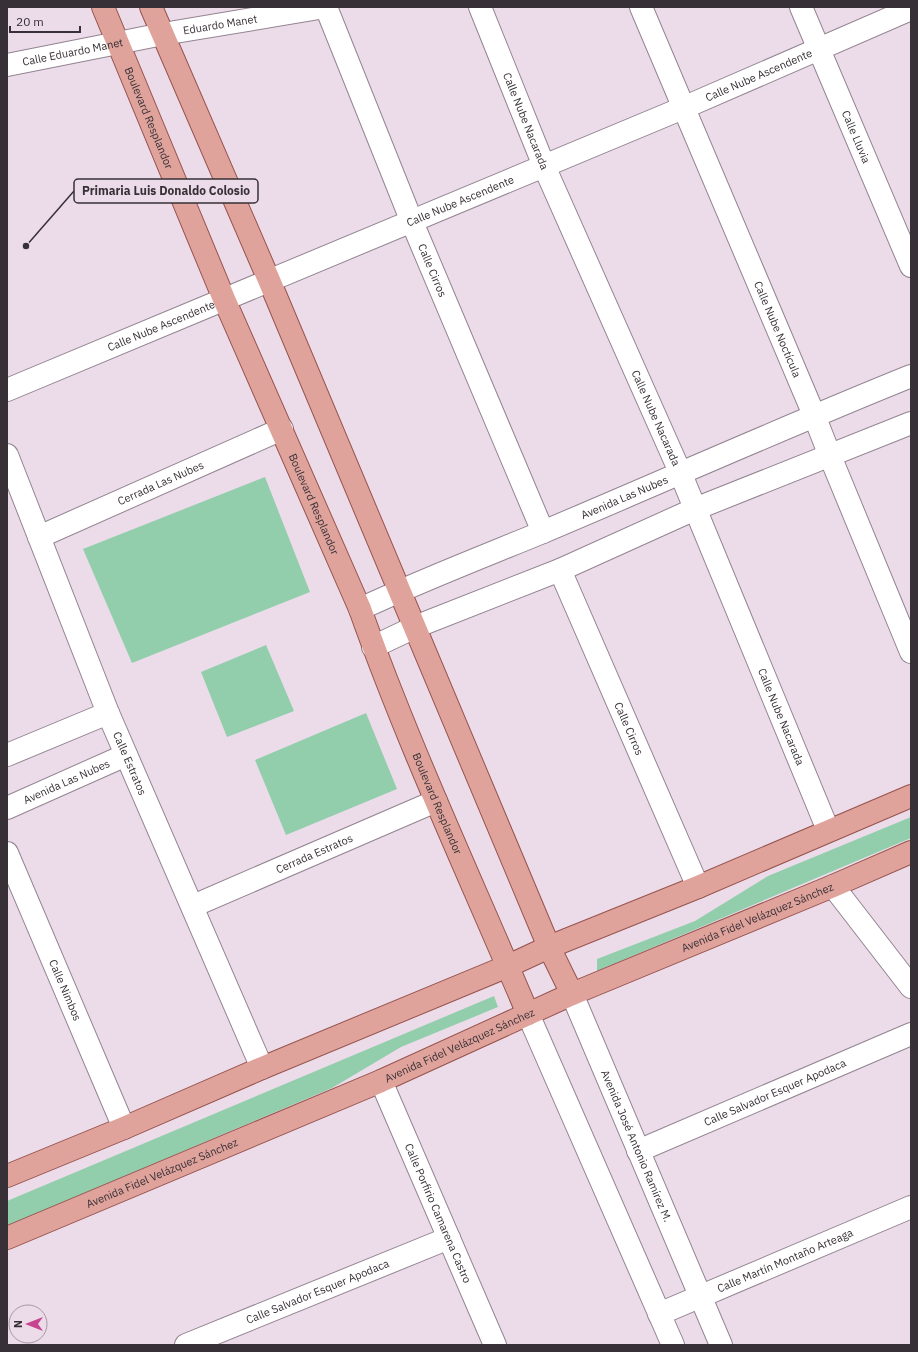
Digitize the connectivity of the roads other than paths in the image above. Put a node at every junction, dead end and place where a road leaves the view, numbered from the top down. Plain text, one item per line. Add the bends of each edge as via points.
1 (103, 7) edge
2 (152, 7) edge
3 (326, 7) edge
4 (480, 7) edge
5 (641, 7) edge
6 (801, 7) edge
7 (911, 9) edge
8 (163, 34) junction
9 (118, 44) junction
10 (820, 50) junction
11 (7, 65) edge
12 (684, 108) junction
13 (544, 166) junction
14 (412, 222) junction
15 (911, 266) edge
16 (269, 280) junction
17 (224, 299) junction
18 (911, 376) edge
19 (7, 390) edge
20 (814, 415) junction
21 (911, 423) edge
22 (282, 429) junction
23 (7, 455) edge
24 (830, 456) junction
25 (680, 472) junction
26 (695, 509) junction
27 (543, 532) junction
28 (39, 537) junction
29 (560, 570) junction
30 (400, 590) junction
31 (360, 609) junction
32 (415, 627) junction
33 (373, 646) junction
34 (911, 652) edge
35 (108, 713) junction
36 (7, 755) edge
37 (126, 755) junction
38 (911, 796) edge
39 (436, 801) junction
40 (7, 808) edge
41 (828, 830) junction
42 (911, 852) edge
43 (7, 853) edge
44 (833, 886) junction
45 (698, 887) junction
46 (193, 906) junction
47 (549, 947) junction
48 (508, 966) junction
49 (911, 987) edge
50 (572, 994) junction
51 (528, 1014) junction
52 (911, 1034) edge
53 (262, 1068) junction
54 (380, 1081) junction
55 (124, 1128) junction
56 (638, 1151) junction
57 (7, 1176) edge
58 (911, 1207) edge
59 (7, 1238) edge
60 (449, 1238) junction
61 (700, 1296) junction
62 (660, 1314) junction
63 (186, 1345) edge
64 (495, 1345) edge
65 (673, 1345) edge
66 (721, 1345) edge

1 - 9 main road, Boulevard Resplandor
2 - 8 main road
3 - 8 street, Eduardo Manet
3 - 14 street, Calle Cirros
4 - 13 street, Calle Nube Nacarada
5 - 12 street, Calle Nube Noctícula
6 - 10 street, Calle Lluvia
7 - 10 street, Calle Nube Ascendente
8 - 9 street, Calle Eduardo Manet
8 - 16 main road
9 - 11 street, Calle Eduardo Manet
9 - 17 main road, Boulevard Resplandor
10 - 12 street, Calle Nube Ascendente
10 - 15 street, Calle Lluvia
12 - 13 street, Calle Nube Ascendente
12 - 20 street, Calle Nube Noctícula
13 - 14 street, Calle Nube Ascendente
13 - 25 street, Calle Nube Nacarada
14 - 16 street, Calle Nube Ascendente
14 - 27 street, Calle Cirros
16 - 17 street, Calle Nube Ascendente
16 - 30 main road
17 - 19 street, Calle Nube Ascendente
17 - 22 main road, Boulevard Resplandor
18 - 20 street, Avenida Las Nubes
20 - 24 street, Calle Nube Noctícula
20 - 25 street, Avenida Las Nubes
21 - 24 street
22 - 28 street, Cerrada Las Nubes
22 - 31 main road, Boulevard Resplandor
23 - 28 street, Calle Estratos
24 - 26 street
24 - 34 street, Calle Nube Noctícula
25 - 26 street, Calle Nube Nacarada
25 - 27 street, Avenida Las Nubes
26 - 29 street
26 - 41 street, Calle Nube Nacarada
27 - 30 street, Avenida Las Nubes
28 - 35 street, Calle Estratos
29 - 32 street
29 - 45 street, Calle Cirros
30 - 31 street, Avenida Las Nubes
30 - 32 main road
31 - 33 main road, Boulevard Resplandor
32 - 33 street
32 - 47 main road
33 - 39 main road, Boulevard Resplandor
35 - 36 street
35 - 37 street, Calle Estratos
37 - 40 street, Avenida Las Nubes
37 - 46 street, Calle Estratos
38 - 41 main road
39 - 46 street, Cerrada Estratos
39 - 48 main road, Boulevard Resplandor
41 - 45 main road
42 - 44 main road, Avenida Fidel Velázquez Sánchez
43 - 55 street, Calle Nimbos
44 - 49 street
44 - 50 main road, Avenida Fidel Velázquez Sánchez
45 - 47 main road
46 - 53 street, Calle Estratos
47 - 48 main road
47 - 50 main road, Avenida José Antonio Ramírez M.
48 - 51 main road
48 - 53 main road
50 - 51 main road, Avenida Fidel Velázquez Sánchez
50 - 56 street, Avenida José Antonio Ramírez M.
51 - 54 main road, Avenida Fidel Velázquez Sánchez
51 - 62 street
52 - 56 street, Calle Salvador Esquer Apodaca
53 - 55 main road
54 - 59 main road, Avenida Fidel Velázquez Sánchez
54 - 60 street, Calle Porfirio Camarena Castro
55 - 57 main road
56 - 61 street, Avenida José Antonio Ramírez M.
58 - 61 street, Calle Martín Montaño Arteaga
60 - 63 street, Calle Salvador Esquer Apodaca
60 - 64 street, Calle Porfirio Camarena Castro
61 - 62 street, Calle Martín Montaño Arteaga
61 - 66 street, Avenida José Antonio Ramírez M.
62 - 65 street

